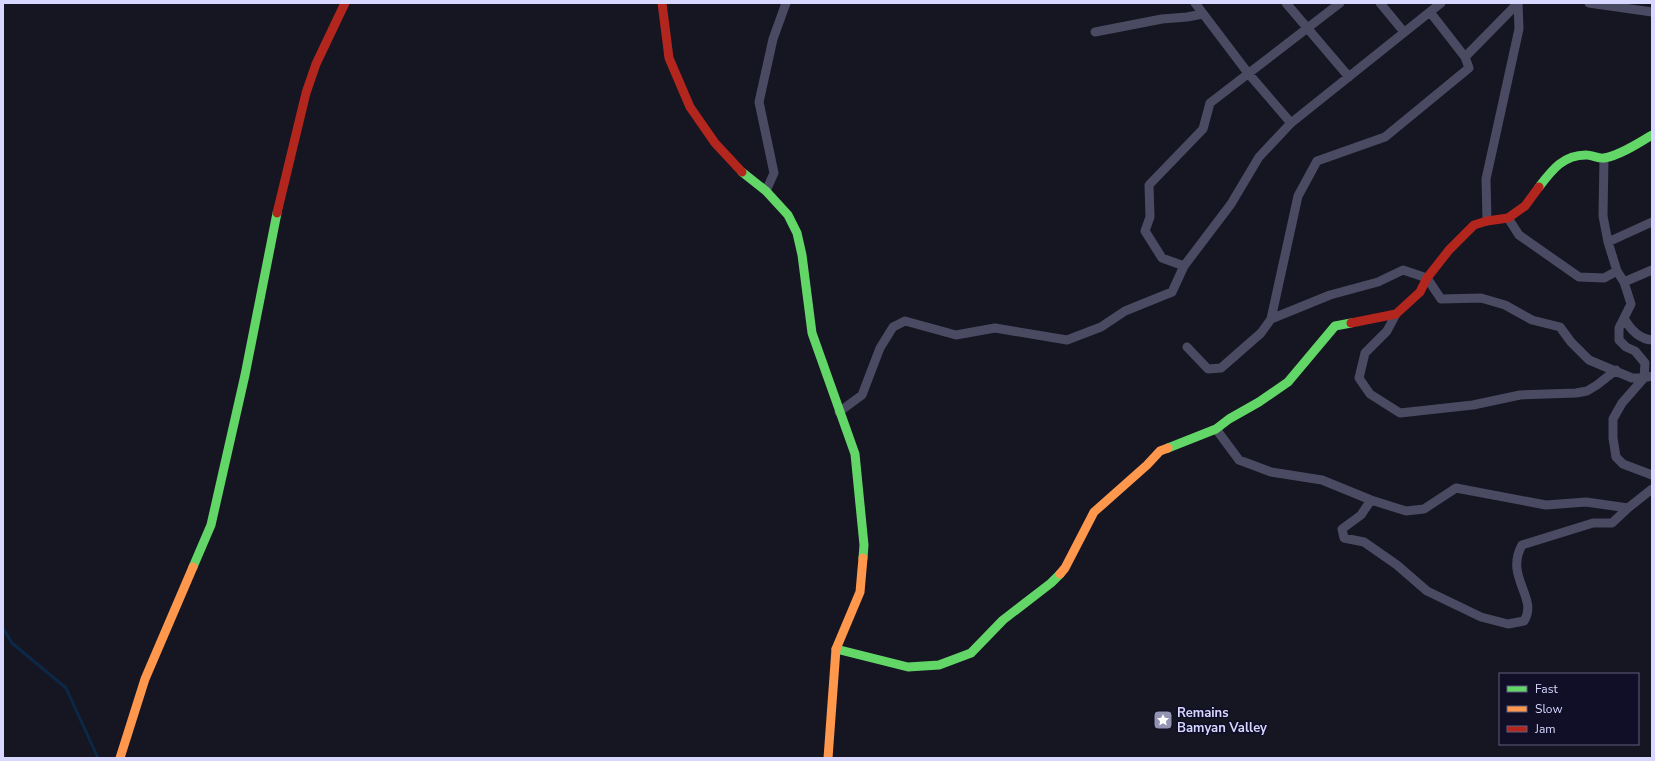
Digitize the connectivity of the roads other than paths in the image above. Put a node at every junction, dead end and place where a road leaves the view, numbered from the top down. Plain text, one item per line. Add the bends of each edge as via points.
1 (345, 3) edge
2 (662, 3) edge
3 (786, 3) edge
4 (1195, 3) edge
5 (1286, 3) edge
6 (1340, 3) edge
7 (1380, 3) edge
8 (1441, 3) edge
9 (1518, 3) edge
10 (1589, 3) edge
11 (1430, 12) junction
12 (1652, 12) edge
13 (1203, 14) junction
14 (1308, 28) junction
15 (1095, 32) dead end
16 (1404, 32) junction
17 (1464, 57) junction
18 (1248, 73) junction
19 (1349, 77) junction
20 (1291, 123) junction
21 (1652, 135) edge
22 (1604, 158) junction
23 (766, 191) junction
24 (1508, 218) junction
25 (1487, 221) junction
26 (1652, 222) edge
27 (1608, 242) junction
28 (1184, 266) junction
29 (1652, 270) edge
30 (1617, 271) junction
31 (1427, 278) junction
32 (1624, 282) junction
33 (1396, 314) junction
34 (1624, 318) junction
35 (1272, 319) junction
36 (1652, 340) edge
37 (1187, 347) dead end
38 (1616, 370) junction
39 (1648, 377) edge
40 (839, 412) junction
41 (1216, 430) junction
42 (1652, 475) edge
43 (1652, 489) edge
44 (1371, 500) junction
45 (1628, 508) junction
46 (836, 649) junction
47 (120, 758) edge
48 (828, 758) edge

1 - 47 main road via 316,64 306,93 274,227 245,375 211,525 145,679
2 - 23 main road via 669,58 690,107 715,143 739,170
3 - 23 street via 772,39 759,102 774,173
4 - 13 street
5 - 14 street
6 - 14 street
7 - 16 street
8 - 11 street
9 - 17 street
9 - 25 street via 1519,29 1486,179
10 - 12 street
11 - 16 street
11 - 17 street
13 - 15 street
13 - 18 street
14 - 18 street
14 - 19 street
16 - 19 street
17 - 35 street via 1469,68 1385,136 1317,161 1298,196
18 - 20 street
18 - 28 street via 1210,103 1203,130 1149,185 1150,217 1145,231 1162,258
19 - 20 street
20 - 28 street via 1259,158 1231,204
21 - 22 main road via 1631,148
22 - 24 main road via 1587,155 1570,157 1552,170 1525,206
22 - 27 street via 1603,216
23 - 40 main road via 788,215 797,233 812,333
24 - 25 main road
24 - 30 street via 1519,235 1579,277 1604,278
25 - 31 main road via 1474,225 1449,250
26 - 27 street
27 - 30 street
28 - 40 street via 1172,292 1126,311 1101,327 1067,340 995,328 956,335 905,321 893,327 880,348 862,395
29 - 32 street
30 - 32 street
31 - 33 main road via 1420,292
31 - 35 street via 1403,270 1378,282 1330,295
31 - 38 street via 1441,299 1481,298 1505,305 1532,320 1560,327 1570,342 1589,360
32 - 34 street via 1631,304
33 - 38 street via 1387,331 1365,353 1359,378 1370,394 1400,413 1472,405 1520,395 1588,391
33 - 41 main road via 1335,326 1288,382
34 - 36 street via 1630,329 1646,340
34 - 39 street via 1619,328 1619,340 1635,351 1645,363
35 - 37 street via 1261,333 1221,368 1208,369
38 - 39 street via 1632,378
39 - 42 street via 1622,403 1613,419 1612,438 1616,457 1623,464
40 - 46 main road via 855,454 864,545 860,592
41 - 44 street via 1238,460 1271,472 1322,480
41 - 46 main road via 1160,451 1094,512 1065,568 1051,583 1004,620 971,653 939,665 908,667
43 - 45 street
44 - 45 street via 1406,510 1424,509 1456,488 1546,505 1586,502
44 - 45 street via 1361,515 1342,529 1344,538 1364,542 1397,565 1427,591 1481,618 1508,624 1524,621 1529,614 1516,569 1517,554 1522,545 1593,523 1612,523
46 - 48 main road

